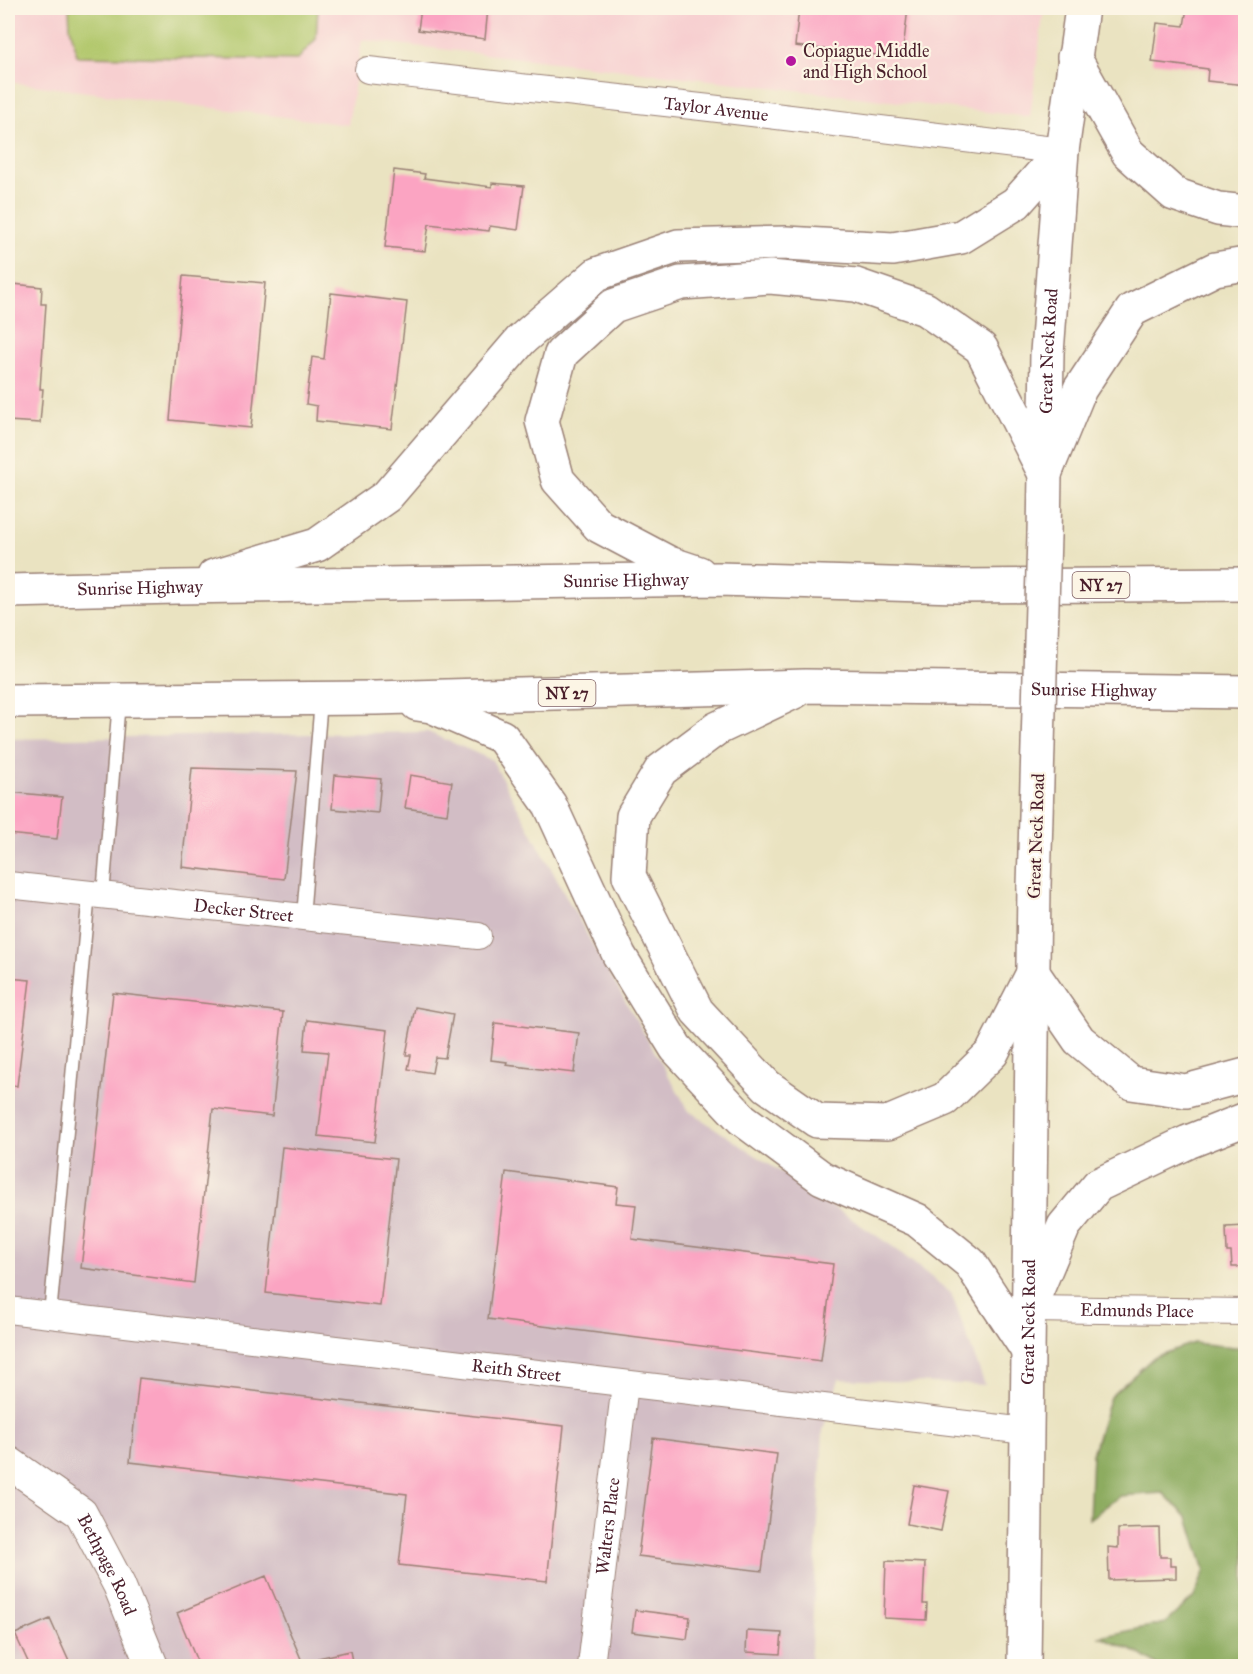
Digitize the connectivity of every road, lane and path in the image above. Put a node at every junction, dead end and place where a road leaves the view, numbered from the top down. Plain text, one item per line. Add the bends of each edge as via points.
1 (1082, 8) edge
2 (1074, 57) junction
3 (368, 70) dead end
4 (1062, 151) junction
5 (1245, 212) edge
6 (1245, 264) edge
7 (1045, 474) junction
8 (718, 579) junction
9 (1245, 584) edge
10 (177, 587) junction
11 (8, 591) edge
12 (805, 687) junction
13 (1243, 692) edge
14 (321, 698) junction
15 (376, 698) junction
16 (119, 700) junction
17 (8, 701) edge
18 (8, 885) edge
19 (96, 894) junction
20 (303, 917) junction
21 (478, 936) dead end
22 (1033, 973) junction
23 (1245, 1075) edge
24 (1245, 1119) edge
25 (1029, 1309) junction
26 (8, 1310) edge
27 (1245, 1311) edge
28 (50, 1315) junction
29 (1028, 1351) junction
30 (625, 1384) junction
31 (1026, 1431) junction
32 (8, 1462) edge
33 (152, 1666) edge
34 (591, 1666) edge
35 (1024, 1666) edge

1 - 2 main road, Great Neck Road
2 - 4 main road, Great Neck Road
2 - 5 main road via 1128,153 1174,194 1218,209
3 - 4 street, Taylor Avenue
4 - 7 main road, Great Neck Road via 1047,353
4 - 10 main road via 1016,203 961,237 893,249 786,243 678,246 597,274 521,340 387,496 317,545
6 - 7 main road via 1215,269 1132,310 1080,389
7 - 8 main road via 981,348 925,309 856,285 770,277 681,283 613,306 561,354 542,421 558,480 599,526 669,563
7 - 22 main road, Great Neck Road, bridge
8 - 9 main road, Sunrise Highway / NY 27 via 956,586
8 - 10 main road, Sunrise Highway / NY 27
10 - 11 main road, Sunrise Highway / NY 27
12 - 13 main road, Sunrise Highway / NY 27
12 - 15 main road, Sunrise Highway / NY 27
12 - 22 main road via 716,729 661,770 633,816 629,876 697,1011 767,1086 817,1121 888,1123 945,1099 992,1053
14 - 15 main road, Sunrise Highway / NY 27
14 - 16 main road, Sunrise Highway / NY 27
14 - 20 lane
15 - 29 main road via 430,706 502,737 550,805 619,955 676,1048 742,1119 822,1178 917,1220 970,1263
16 - 17 main road, Sunrise Highway / NY 27
16 - 19 lane
18 - 19 street, Decker Street
19 - 20 street, Decker Street
19 - 28 lane
20 - 21 street, Decker Street
22 - 23 main road via 1079,1040 1131,1083 1186,1091
22 - 25 main road, Great Neck Road
24 - 25 main road via 1098,1185 1064,1226
25 - 27 street, Edmunds Place
25 - 29 main road, Great Neck Road
26 - 28 street, Reith Street
28 - 30 street, Reith Street
29 - 31 main road, Great Neck Road
30 - 31 street, Reith Street
30 - 34 street, Walters Place
31 - 35 main road, Great Neck Road
32 - 33 street, Bethpage Road via 81,1513 119,1584

